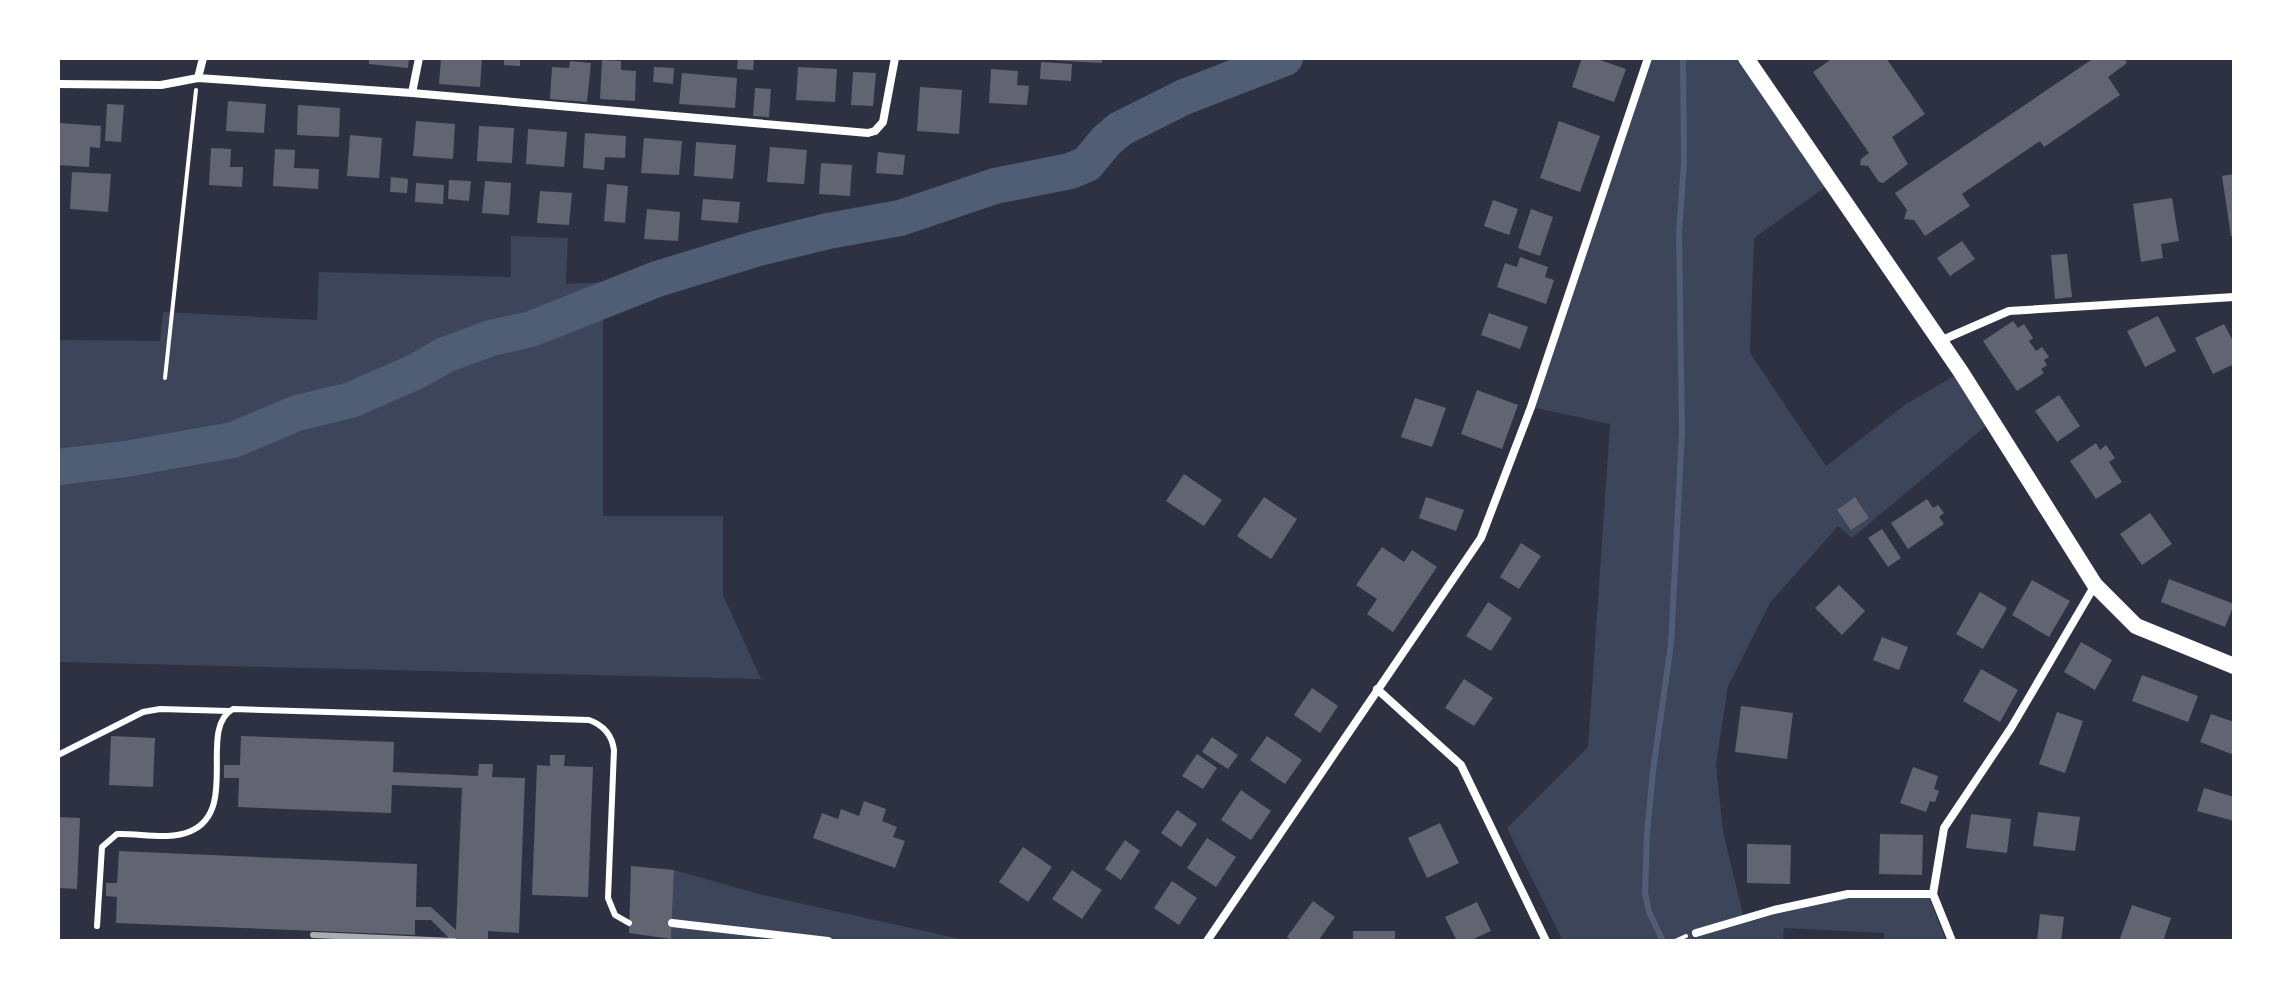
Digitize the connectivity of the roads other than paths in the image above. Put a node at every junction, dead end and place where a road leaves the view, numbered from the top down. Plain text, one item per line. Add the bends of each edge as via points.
1 (203, 58) edge
2 (419, 58) edge
3 (895, 58) edge
4 (1648, 58) edge
5 (1746, 58) edge
6 (198, 78) junction
7 (58, 84) edge
8 (412, 93) junction
9 (2234, 297) edge
10 (1940, 342) junction
11 (2095, 585) junction
12 (2234, 666) edge
13 (1377, 689) junction
14 (229, 711) junction
15 (58, 755) edge
16 (1933, 894) junction
17 (629, 923) dead end
18 (672, 923) dead end
19 (97, 926) dead end
20 (1696, 933) dead end
21 (828, 941) edge
22 (1207, 941) edge
23 (1546, 941) edge
24 (1952, 941) edge

1 - 6 street
2 - 8 street
3 - 8 street via 883,122 868,133
4 - 13 street via 1531,407 1481,538
5 - 10 main road
6 - 7 street via 161,85
6 - 8 street
9 - 10 street via 2009,311
10 - 11 main road
11 - 12 main road via 2136,626
11 - 16 street via 2011,728 1944,828
13 - 22 street
13 - 23 street via 1461,765
14 - 15 lane via 143,712
14 - 17 lane via 597,723 609,734 614,750 609,906
14 - 19 lane via 219,731 213,808 186,833 117,834 106,842
16 - 20 street via 1848,894
16 - 24 street
18 - 21 street

